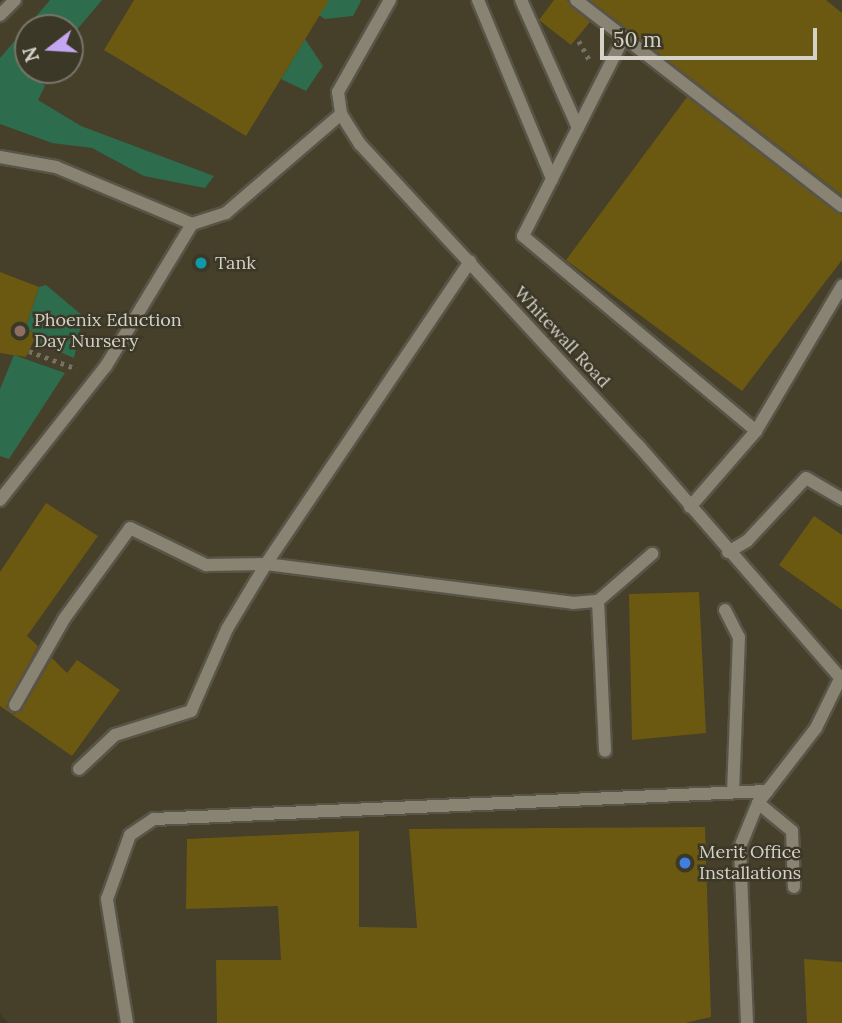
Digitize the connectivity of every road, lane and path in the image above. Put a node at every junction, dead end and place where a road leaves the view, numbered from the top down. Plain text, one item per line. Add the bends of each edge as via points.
1 (15, 0) edge
2 (390, 0) edge
3 (478, 0) edge
4 (521, 0) edge
5 (576, 0) edge
6 (0, 15) edge
7 (624, 37) junction
8 (341, 114) junction
9 (578, 128) junction
10 (0, 157) edge
11 (552, 179) junction
12 (842, 206) edge
13 (192, 224) junction
14 (470, 261) junction
15 (842, 286) edge
16 (29, 351) dead end
17 (96, 379) junction
18 (756, 431) junction
19 (842, 499) edge
20 (0, 500) edge
21 (690, 507) junction
22 (728, 552) junction
23 (652, 554) dead end
24 (266, 565) junction
25 (598, 601) junction
26 (725, 610) dead end
27 (841, 679) edge
28 (15, 705) dead end
29 (605, 751) dead end
30 (79, 769) dead end
31 (768, 791) junction
32 (733, 792) junction
33 (758, 803) junction
34 (794, 887) dead end
35 (127, 1023) edge
36 (747, 1023) edge

1 - 6 street
2 - 8 street via 338,92
3 - 11 street
4 - 9 street
5 - 7 street
7 - 9 street
7 - 12 street
8 - 13 street via 226,212
8 - 14 street, Whitewall Road via 360,144
9 - 11 street
10 - 13 street via 56,167
11 - 18 street via 523,236
13 - 17 street
14 - 21 street, Whitewall Road
14 - 24 street
15 - 18 street
16 - 17 path
17 - 20 street
18 - 21 street
19 - 22 street via 806,478 747,541
21 - 22 street, Whitewall Road
22 - 27 street, Whitewall Road
23 - 25 street
24 - 25 street via 573,603
24 - 28 street via 206,565 130,527 64,620
24 - 30 street via 227,629 191,711 115,735
25 - 29 street
26 - 32 street via 739,637
27 - 31 street via 816,728
31 - 32 street
31 - 33 street
32 - 35 street via 154,818 130,835 107,899
33 - 34 street via 792,831
33 - 36 street via 740,847

